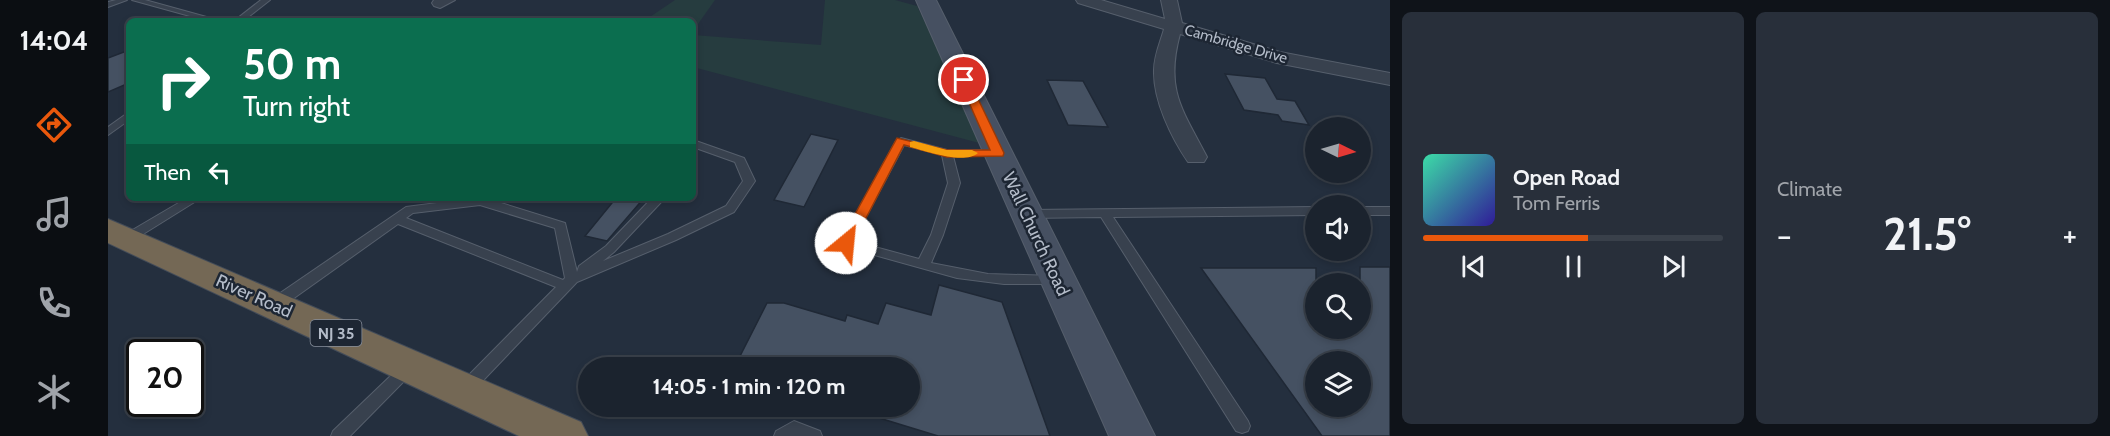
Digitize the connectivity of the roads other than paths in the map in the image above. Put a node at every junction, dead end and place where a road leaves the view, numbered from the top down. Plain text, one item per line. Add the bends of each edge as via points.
1 (123, 0) edge
2 (136, 0) edge
3 (266, 0) edge
4 (926, 0) edge
5 (1084, 0) edge
6 (1169, 0) edge
7 (108, 5) edge
8 (205, 18) edge
9 (242, 18) edge
10 (1175, 27) junction
11 (1390, 79) edge
12 (126, 117) edge
13 (108, 132) edge
14 (696, 144) edge
15 (947, 153) junction
16 (998, 153) junction
17 (1196, 157) dead end
18 (189, 201) edge
19 (656, 201) edge
20 (411, 204) edge
21 (1305, 211) edge
22 (1371, 211) edge
23 (1390, 211) edge
24 (1104, 213) junction
25 (1026, 214) junction
26 (396, 219) junction
27 (118, 234) edge
28 (923, 265) junction
29 (1058, 280) junction
30 (569, 282) junction
31 (274, 304) junction
32 (410, 366) junction
33 (464, 390) junction
34 (1242, 426) dead end
35 (339, 436) edge
36 (565, 436) edge
37 (782, 436) edge
38 (814, 436) edge
39 (1132, 436) edge

1 - 7 lane
2 - 8 lane
3 - 9 lane
4 - 16 street, Wall Church Road
5 - 10 street, Cambridge Drive
6 - 10 street
10 - 11 street, Cambridge Drive via 1304,64
10 - 17 street via 1163,59 1163,75 1169,100
12 - 13 lane
14 - 30 lane via 740,160 749,181 730,210
15 - 16 lane
15 - 28 lane via 954,183
15 - 28 lane via 901,141 846,243
16 - 25 street, Wall Church Road
18 - 27 lane
19 - 30 lane via 610,249
20 - 26 lane
20 - 30 lane via 481,201 561,226
21 - 24 lane
22 - 23 lane
24 - 25 lane
24 - 34 lane
25 - 29 street, Wall Church Road
26 - 30 lane
26 - 31 lane
27 - 31 highway, River Road / NJ 35
28 - 29 lane via 958,276 992,280
29 - 39 street, Wall Church Road
30 - 33 lane
31 - 32 highway, River Road / NJ 35
32 - 33 highway, River Road / NJ 35
32 - 35 lane
33 - 36 highway, River Road / NJ 35
37 - 38 lane via 794,428

